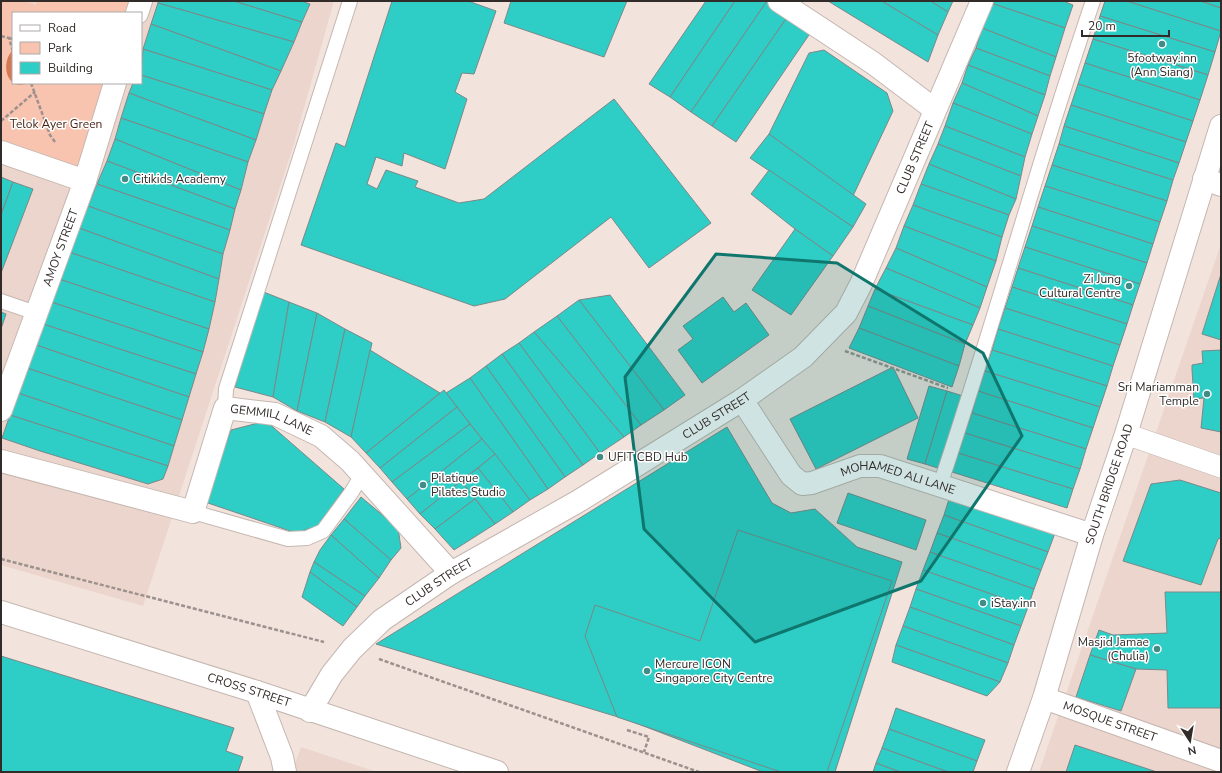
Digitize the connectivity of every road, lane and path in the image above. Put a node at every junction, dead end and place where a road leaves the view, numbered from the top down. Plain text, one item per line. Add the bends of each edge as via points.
1 (141, 1) edge
2 (350, 1) edge
3 (982, 1) edge
4 (1092, 1) edge
5 (783, 2) edge
6 (137, 12) edge
7 (1, 36) edge
8 (9, 38) junction
9 (12, 39) edge
10 (12, 48) edge
11 (32, 84) edge
12 (115, 84) edge
13 (36, 92) junction
14 (934, 109) junction
15 (1, 121) edge
16 (1221, 126) edge
17 (59, 146) dead end
18 (1, 152) edge
19 (85, 181) junction
20 (1213, 182) edge
21 (1, 301) edge
22 (36, 313) junction
23 (818, 341) junction
24 (938, 385) dead end
25 (742, 400) junction
26 (225, 408) junction
27 (1, 410) edge
28 (1126, 434) junction
29 (1, 461) edge
30 (1221, 467) edge
31 (362, 475) junction
32 (940, 485) junction
33 (193, 512) junction
34 (1092, 535) junction
35 (1, 559) edge
36 (451, 573) junction
37 (1, 612) edge
38 (352, 649) junction
39 (257, 692) junction
40 (1044, 698) junction
41 (310, 711) junction
42 (627, 730) dead end
43 (644, 753) dead end
44 (1221, 761) edge
45 (278, 767) edge
46 (497, 772) edge
47 (1018, 772) edge

1 - 6 street
2 - 26 lane via 226,389
3 - 14 street, CLUB STREET
4 - 32 lane
5 - 14 street, CLUB STREET via 873,63
7 - 8 path
8 - 9 path
8 - 10 path
11 - 13 path
12 - 19 street, AMOY STREET
13 - 15 path
13 - 17 path via 50,135
14 - 23 street, CLUB STREET via 861,284 846,313
16 - 20 street, SOUTH BRIDGE ROAD
18 - 19 street
19 - 22 street, AMOY STREET
20 - 28 street, SOUTH BRIDGE ROAD
21 - 22 lane
22 - 27 street, AMOY STREET
23 - 24 path
23 - 25 street, CLUB STREET via 803,357
25 - 32 street, MOHAMED ALI LANE via 791,475 802,484 860,466 880,466
25 - 36 street, CLUB STREET via 577,502
26 - 31 street, GEMMILL LANE via 275,414 314,432
26 - 33 street, GEMMILL LANE
28 - 30 street
28 - 34 street, SOUTH BRIDGE ROAD
29 - 33 street
31 - 33 lane via 323,531 307,538 288,538
31 - 36 street, GEMMILL LANE
32 - 34 street, MOHAMED ALI LANE
34 - 40 street, SOUTH BRIDGE ROAD
35 - 38 path
36 - 38 street, CLUB STREET via 382,620
37 - 39 street, CROSS STREET
38 - 41 street, CLUB STREET via 332,674
39 - 41 street, CROSS STREET
39 - 45 street
40 - 44 street, MOSQUE STREET
40 - 47 street, SOUTH BRIDGE ROAD
41 - 46 street, CROSS STREET
42 - 43 path via 649,737

